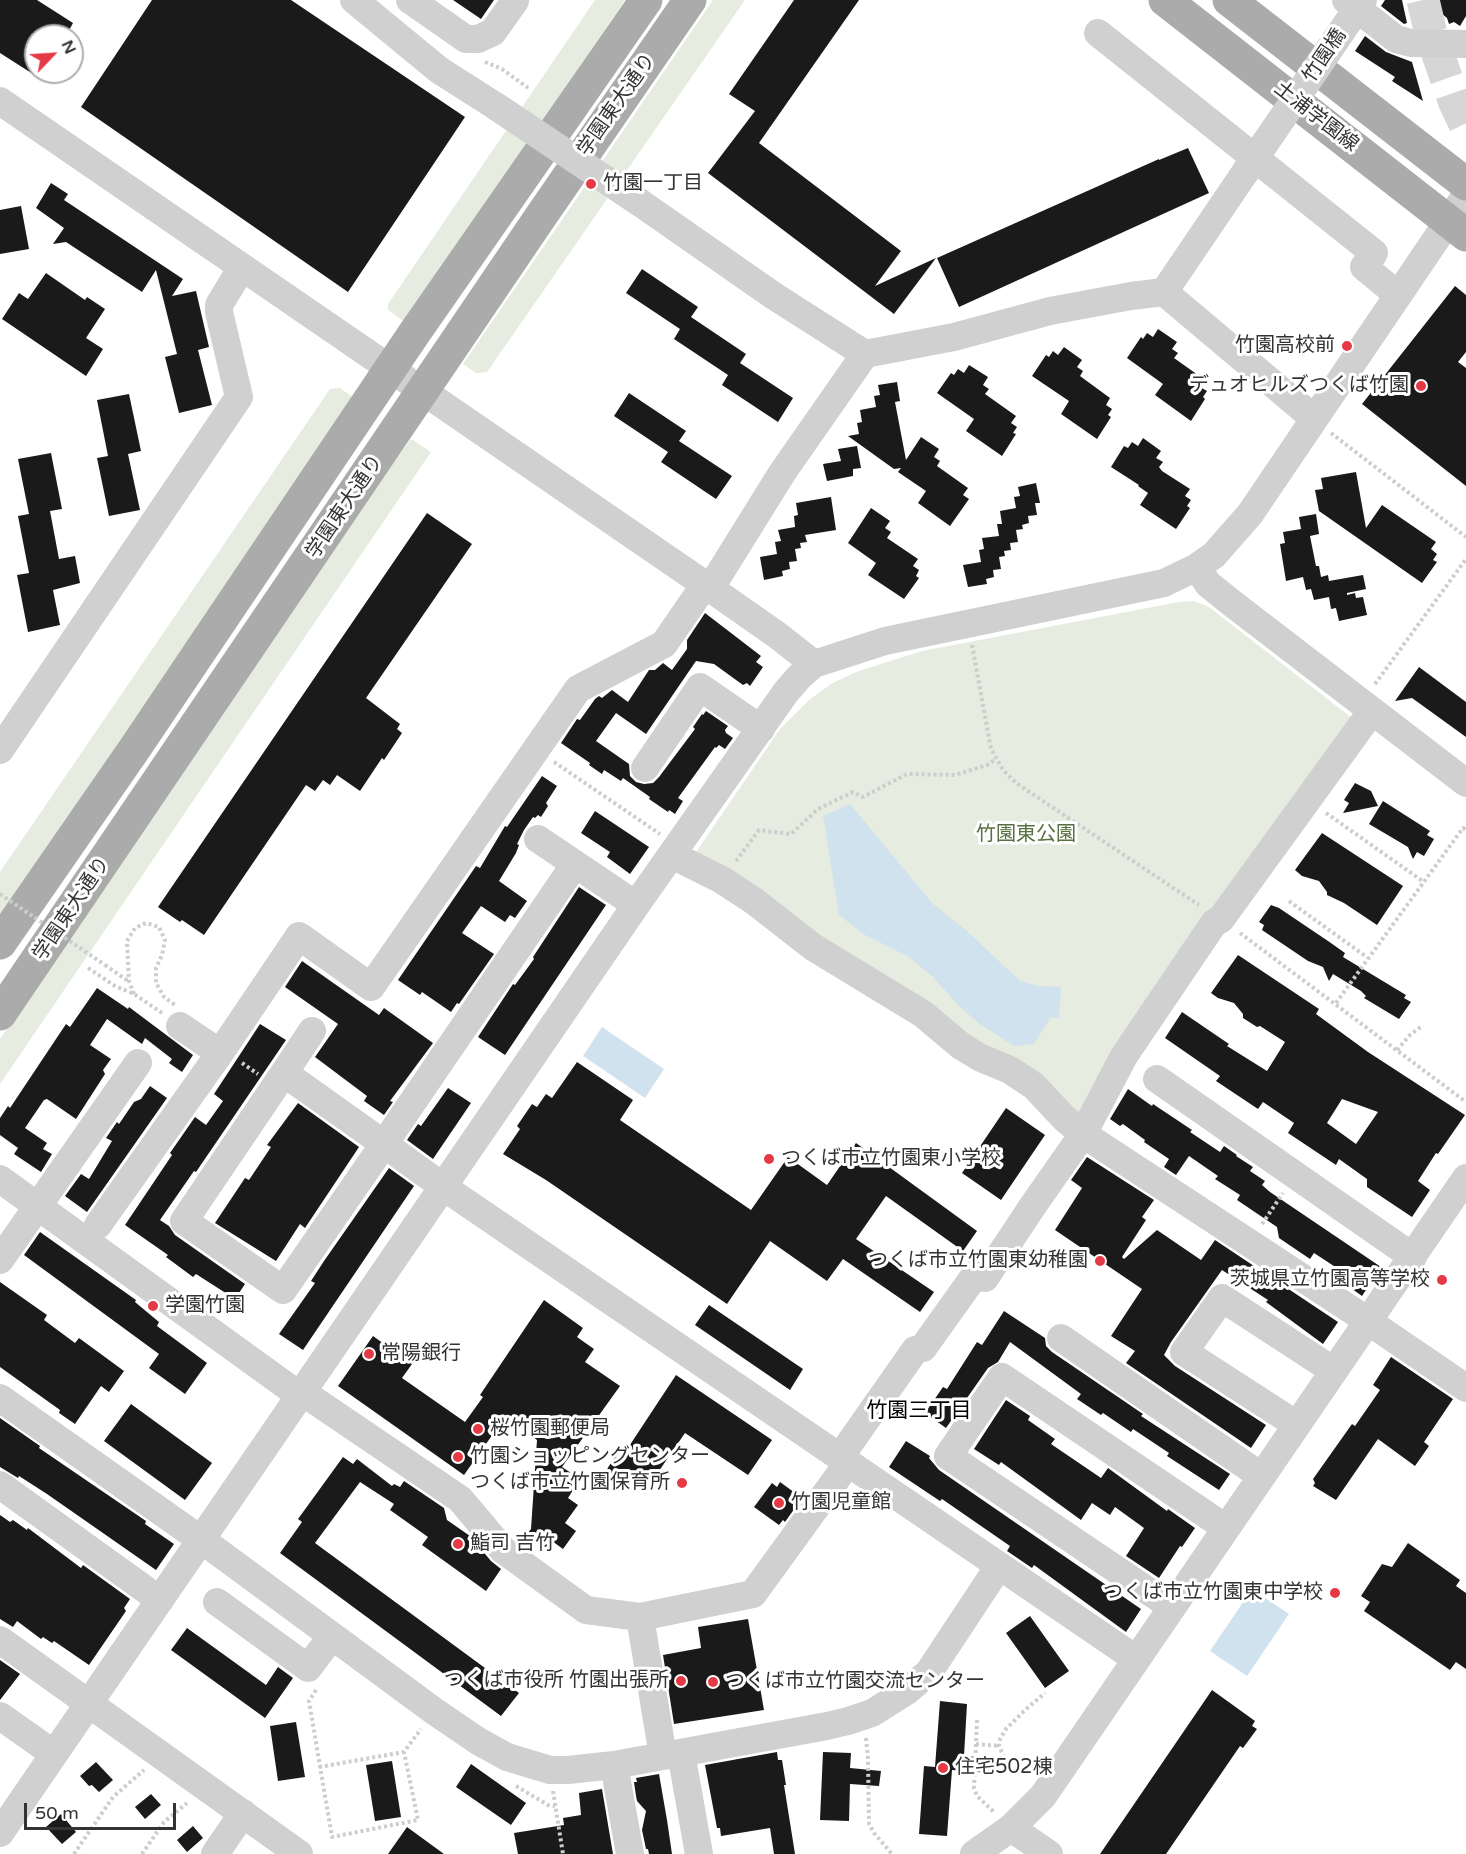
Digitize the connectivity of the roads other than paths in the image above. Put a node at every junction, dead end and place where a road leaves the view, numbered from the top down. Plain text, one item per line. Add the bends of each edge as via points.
1 (354, 0) edge
2 (410, 0) edge
3 (646, 0) edge
4 (690, 0) edge
5 (1165, 0) edge
6 (1229, 0) edge
7 (1346, 0) edge
8 (1363, 0) edge
9 (514, 1) edge
10 (1098, 33) dead end
11 (1466, 44) edge
12 (0, 101) edge
13 (1466, 184) edge
14 (1460, 217) edge
15 (242, 267) junction
16 (1164, 292) junction
17 (1398, 295) junction
18 (865, 354) junction
19 (390, 369) junction
20 (423, 392) junction
21 (1304, 410) dead end
22 (1197, 567) junction
23 (707, 586) junction
24 (814, 664) junction
25 (1364, 722) dead end
26 (761, 729) junction
27 (0, 750) edge
28 (645, 768) dead end
29 (1466, 783) edge
30 (538, 839) dead end
31 (684, 861) dead end
32 (575, 864) junction
33 (636, 905) junction
34 (0, 943) edge
35 (0, 1014) edge
36 (180, 1017) road end
37 (312, 1031) dead end
38 (219, 1053) junction
39 (138, 1063) dead end
40 (1157, 1079) dead end
41 (280, 1080) junction
42 (1083, 1134) junction
43 (384, 1144) junction
44 (1466, 1178) edge
45 (0, 1179) edge
46 (437, 1182) junction
47 (37, 1206) junction
48 (98, 1226) dead end
49 (1413, 1257) junction
50 (0, 1260) edge
51 (1061, 1338) dead end
52 (1334, 1371) junction
53 (1466, 1388) edge
54 (0, 1398) edge
55 (306, 1398) junction
56 (1297, 1425) junction
57 (850, 1464) junction
58 (1261, 1476) junction
59 (0, 1485) edge
60 (1226, 1528) junction
61 (201, 1540) junction
62 (999, 1566) junction
63 (160, 1600) junction
64 (217, 1602) dead end
65 (1172, 1607) junction
66 (640, 1617) junction
67 (332, 1636) junction
68 (0, 1640) edge
69 (1136, 1659) junction
70 (89, 1704) junction
71 (0, 1716) edge
72 (54, 1754) junction
73 (672, 1754) junction
74 (614, 1765) junction
75 (243, 1813) junction
76 (1006, 1823) junction
77 (0, 1833) edge
78 (215, 1854) edge
79 (299, 1854) edge
80 (630, 1854) edge
81 (699, 1854) edge
82 (974, 1854) edge
83 (1048, 1854) edge

1 - 18 street, bridge via 440,70
2 - 9 street via 466,39 494,32
3 - 19 main road, 学園東大通り
4 - 20 main road, 学園東大通り
5 - 14 main road, 土浦学園線
6 - 13 main road, 土浦学園線
7 - 11 street via 1396,39
8 - 16 street, 竹園橋, bridge
10 - 17 street via 1374,253 1364,267
12 - 15 street
14 - 17 street
15 - 19 street
15 - 27 street via 219,305 239,397
16 - 18 street via 1050,311 954,337
16 - 21 street
17 - 22 street via 1250,514 1214,555
18 - 23 street via 782,473 718,576
19 - 20 street
19 - 34 main road, 学園東大通り
20 - 23 street
20 - 35 main road, 学園東大通り
22 - 24 street via 1164,583 885,641
22 - 29 street via 1224,598
23 - 24 street
23 - 38 street via 664,644 578,689 371,987 299,936
24 - 26 street via 786,692
25 - 42 street via 1221,919 1214,923 1124,1056
26 - 28 street via 700,687
26 - 33 street
30 - 32 street
31 - 42 street via 754,901 813,947 923,1014 961,1046 1034,1086
32 - 33 street
32 - 43 street
33 - 46 street
36 - 38 street
37 - 41 street
38 - 48 street
39 - 47 street
40 - 49 street
41 - 43 street
41 - 43 street via 184,1221 283,1290
42 - 53 street
42 - 57 street via 986,1278 978,1271 923,1348 915,1350
43 - 46 street
44 - 49 street via 1441,1232
45 - 47 street
46 - 55 street
46 - 57 street
47 - 50 street
47 - 55 street
49 - 52 street
51 - 58 street
52 - 56 street
52 - 56 street via 1222,1298 1184,1352
54 - 61 street
55 - 61 street
55 - 66 street via 460,1499 503,1550 586,1610
56 - 58 street
57 - 62 street
57 - 66 street via 753,1594
58 - 60 street
59 - 63 street
60 - 65 street
60 - 65 street via 1002,1377 948,1456
61 - 63 street
61 - 67 street
62 - 69 street
62 - 73 street via 929,1672 872,1713 827,1726
63 - 70 street
64 - 67 street via 308,1668
65 - 69 street
66 - 73 street
67 - 74 street via 434,1711 507,1757 550,1770
68 - 70 street
69 - 76 street via 1043,1796
70 - 72 street
70 - 75 street
71 - 72 street
72 - 77 street
73 - 74 street
73 - 81 street
74 - 80 street
75 - 78 street
75 - 79 street
76 - 82 street
76 - 83 street

